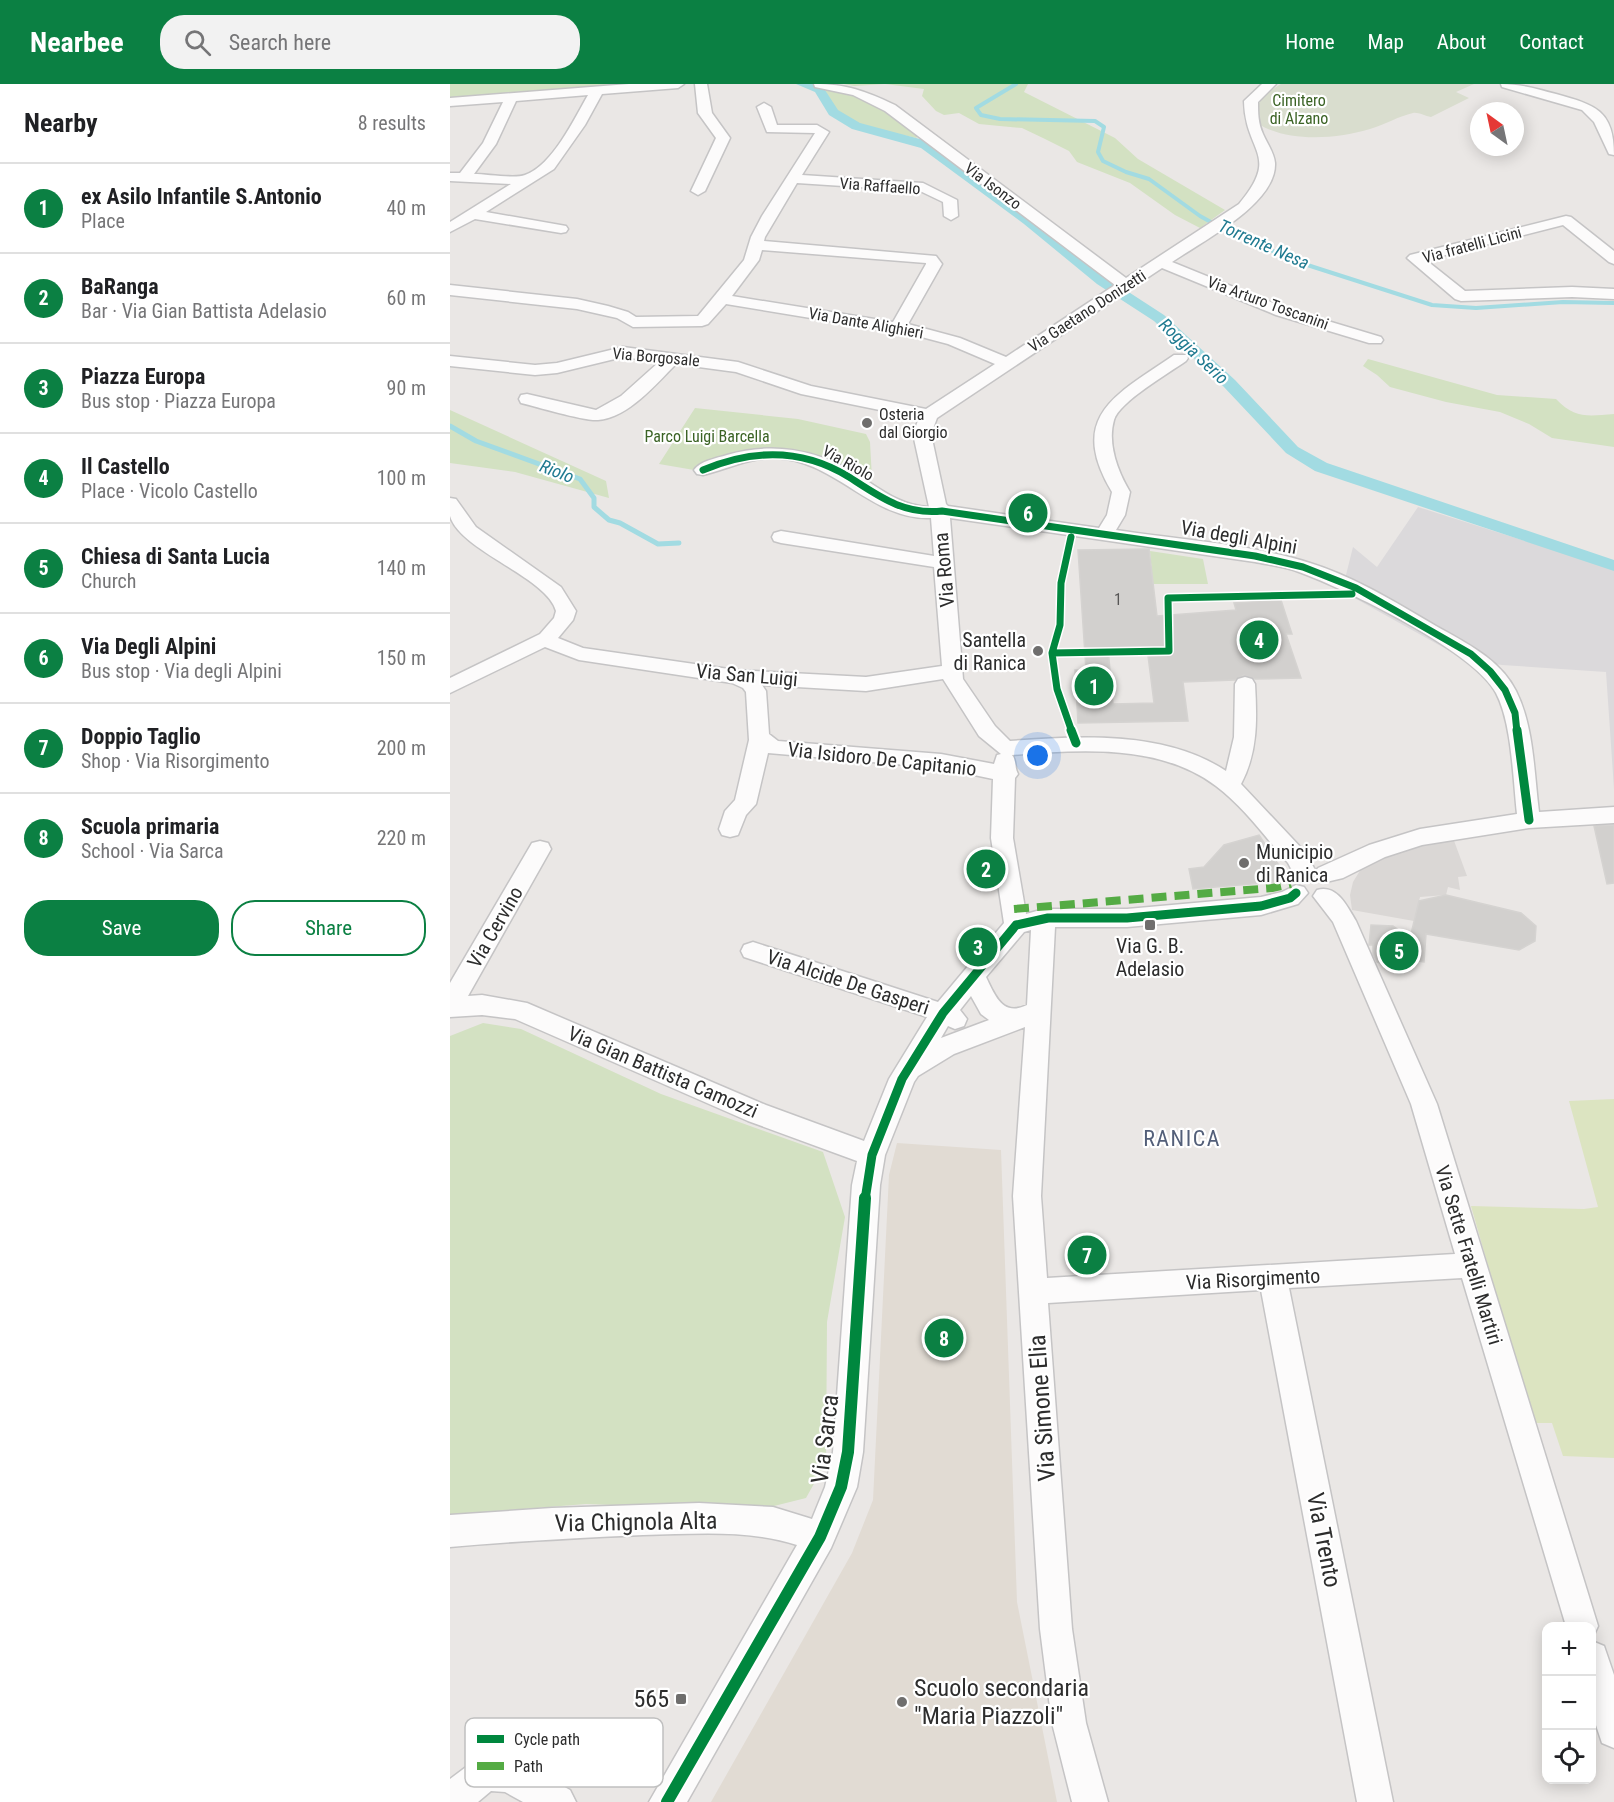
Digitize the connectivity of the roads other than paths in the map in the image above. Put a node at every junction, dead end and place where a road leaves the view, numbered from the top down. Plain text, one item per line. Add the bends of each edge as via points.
1 (678, 84) edge
2 (701, 84) edge
3 (820, 84) edge
4 (1269, 84) edge
5 (1508, 84) edge
6 (597, 91) junction
7 (511, 98) junction
8 (450, 102) edge
9 (764, 107) dead end
10 (1614, 151) edge
11 (457, 177) edge
12 (529, 180) junction
13 (792, 180) junction
14 (698, 191) dead end
15 (474, 214) junction
16 (951, 216) dead end
17 (450, 228) edge
18 (561, 229) dead end
19 (756, 245) junction
20 (1614, 259) edge
21 (1161, 263) junction
22 (1125, 285) junction
23 (450, 290) edge
24 (1614, 294) edge
25 (722, 299) junction
26 (633, 322) junction
27 (898, 327) junction
28 (1376, 340) dead end
29 (604, 353) junction
30 (672, 358) junction
31 (1180, 358) dead end
32 (450, 361) edge
33 (1006, 363) junction
34 (527, 399) dead end
35 (929, 415) junction
36 (703, 470) dead end
37 (450, 503) edge
38 (942, 510) junction
39 (1105, 534) junction
40 (782, 537) dead end
41 (943, 563) junction
42 (547, 638) junction
43 (952, 671) junction
44 (736, 677) junction
45 (780, 679) junction
46 (454, 680) edge
47 (1245, 684) dead end
48 (756, 691) junction
49 (760, 740) junction
50 (1005, 748) junction
51 (1006, 774) junction
52 (1229, 786) junction
53 (1614, 815) edge
54 (1529, 820) junction
55 (730, 829) dead end
56 (540, 849) dead end
57 (1318, 880) junction
58 (1044, 918) junction
59 (1016, 925) junction
60 (753, 951) dead end
61 (974, 977) junction
62 (450, 1006) edge
63 (942, 1013) junction
64 (1031, 1015) junction
65 (976, 1033) junction
66 (902, 1078) junction
67 (872, 1155) junction
68 (1471, 1265) junction
69 (1274, 1278) junction
70 (1035, 1291) junction
71 (450, 1531) edge
72 (820, 1537) junction
73 (1581, 1622) edge
74 (1596, 1671) edge
75 (1614, 1731) edge
76 (468, 1787) edge
77 (530, 1787) edge
78 (455, 1802) edge
79 (558, 1802) edge
80 (667, 1802) edge
81 (1090, 1802) edge
82 (1375, 1802) edge

1 - 6 street
2 - 14 street via 705,113 723,138
3 - 22 street, Via Isonzo via 856,92 890,108
4 - 21 street, Via Gaetano Donizetti via 1251,101 1250,110 1266,151 1267,175 1260,191 1244,207
5 - 10 street via 1600,108 1600,120
6 - 7 street
6 - 12 street via 560,153
7 - 8 street
7 - 11 street via 489,144
9 - 13 street via 772,129 822,132
11 - 12 street
12 - 15 street
13 - 16 street, Via Raffaello via 923,188 950,200
13 - 19 street via 768,216
15 - 17 street
15 - 18 street
19 - 25 street via 751,260
19 - 27 street via 931,259 934,264
20 - 24 street, Via fratelli Licini via 1566,220 1415,258 1461,297
21 - 22 street, Via Gaetano Donizetti
21 - 28 street, Via Arturo Toscanini via 1282,312
22 - 33 street, Via Gaetano Donizetti
23 - 26 street, Via Borgosale via 571,303 618,314
25 - 26 street via 702,321
25 - 27 street, Via Dante Alighieri
26 - 29 street, Via Borgosale
27 - 33 street, Via Dante Alighieri via 954,341
29 - 30 street, Via Borgosale
29 - 32 street via 587,361 546,369
30 - 34 street via 618,407 604,414
30 - 35 street, Via Borgosale via 738,367 807,390
31 - 39 street via 1118,402 1105,419 1109,472 1121,492 1116,515
33 - 35 street, Via Gaetano Donizetti
35 - 38 street, Via Roma via 922,434
36 - 38 street, Via Riolo via 750,455 794,454 836,470 891,506 924,513
37 - 42 street via 469,531 564,602 566,617
38 - 39 street, Via degli Alpini
38 - 41 street, Via Roma via 939,519
39 - 54 street, Via degli Alpini via 1304,567 1356,588 1471,654 1505,690 1515,713
40 - 41 street
41 - 43 street, Via Roma
42 - 44 street, Via San Luigi via 579,654
42 - 46 street
43 - 45 street, Via San Luigi via 866,684
43 - 50 street, Via Roma via 953,679 987,731
44 - 45 street, Via San Luigi
44 - 48 street via 750,683
45 - 48 street
47 - 52 street via 1242,762
48 - 49 street
49 - 51 street, Via Isidoro De Capitanio via 778,748 941,761
49 - 55 street via 745,804 736,811
50 - 51 street
50 - 52 street, Via Sette Fratelli Martiri via 1076,743 1122,745 1183,759 1215,774
51 - 59 street via 1002,838
52 - 57 street, Via Sette Fratelli Martiri
53 - 54 street
54 - 57 street via 1420,837 1377,851
56 - 62 street, Via Cervino
57 - 58 street via 1311,899 1296,893 1261,906 1127,918
57 - 68 street, Via Sette Fratelli Martiri via 1344,921 1424,1104
58 - 59 street
58 - 64 street, Via Simone Elia
59 - 61 street, Via Sarca
60 - 63 street, Via Alcide De Gasperi
61 - 63 street, Via Sarca
61 - 64 street via 990,1010 1003,1018
62 - 67 street, Via Gian Battista Camozzi via 518,1010 757,1113
63 - 65 street, Via Alcide De Gasperi
63 - 66 street, Via Sarca
64 - 65 street
64 - 70 street, Via Simone Elia via 1026,1196
65 - 66 street via 943,1046
66 - 67 street, Via Sarca
67 - 72 street, Via Sarca via 864,1205 848,1452 841,1487
68 - 69 street, Via Risorgimento
68 - 73 street, Via Sette Fratelli Martiri
69 - 70 street, Via Risorgimento
69 - 82 street, Via Trento
70 - 81 street, Via Simone Elia via 1056,1629 1070,1723
71 - 72 street, Via Chignola Alta via 699,1518 773,1522
72 - 80 street, Via Sarca
74 - 75 street
76 - 78 street
77 - 79 street

